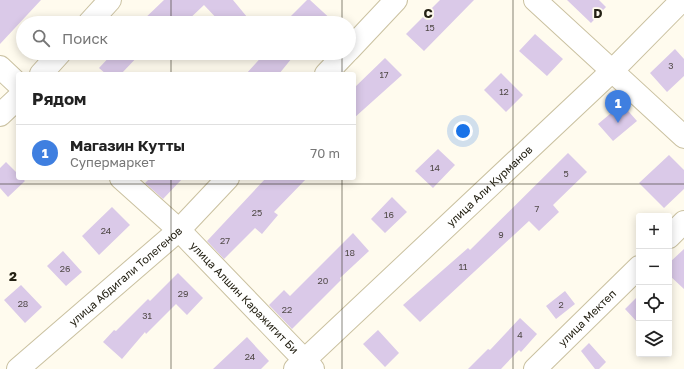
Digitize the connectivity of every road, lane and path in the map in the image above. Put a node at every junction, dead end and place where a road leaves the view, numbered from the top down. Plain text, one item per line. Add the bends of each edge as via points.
1 (110, 0) edge
2 (396, 0) edge
3 (535, 0) edge
4 (682, 0) edge
5 (95, 16) edge
6 (356, 43) edge
7 (54, 60) edge
8 (339, 60) edge
9 (0, 67) edge
10 (613, 70) junction
11 (43, 72) edge
12 (328, 72) edge
13 (16, 82) edge
14 (16, 100) edge
15 (0, 116) edge
16 (684, 137) edge
17 (124, 180) edge
18 (226, 180) edge
19 (684, 222) edge
20 (179, 230) junction
21 (672, 234) edge
22 (636, 270) edge
23 (304, 366) edge
24 (18, 369) edge
25 (535, 369) edge

1 - 5 street
2 - 6 street
3 - 10 street
4 - 10 street, улица Али Курманов
7 - 11 street
8 - 12 street
9 - 13 street
10 - 16 street
10 - 23 street, улица Али Курманов
14 - 15 street
17 - 20 street, улица Алшин Каражигит Би
18 - 20 street, улица Абдигали Толегенов
19 - 21 street
20 - 23 street, улица Алшин Каражигит Би
20 - 24 street, улица Абдигали Толегенов
22 - 25 street, улица Мектеп

